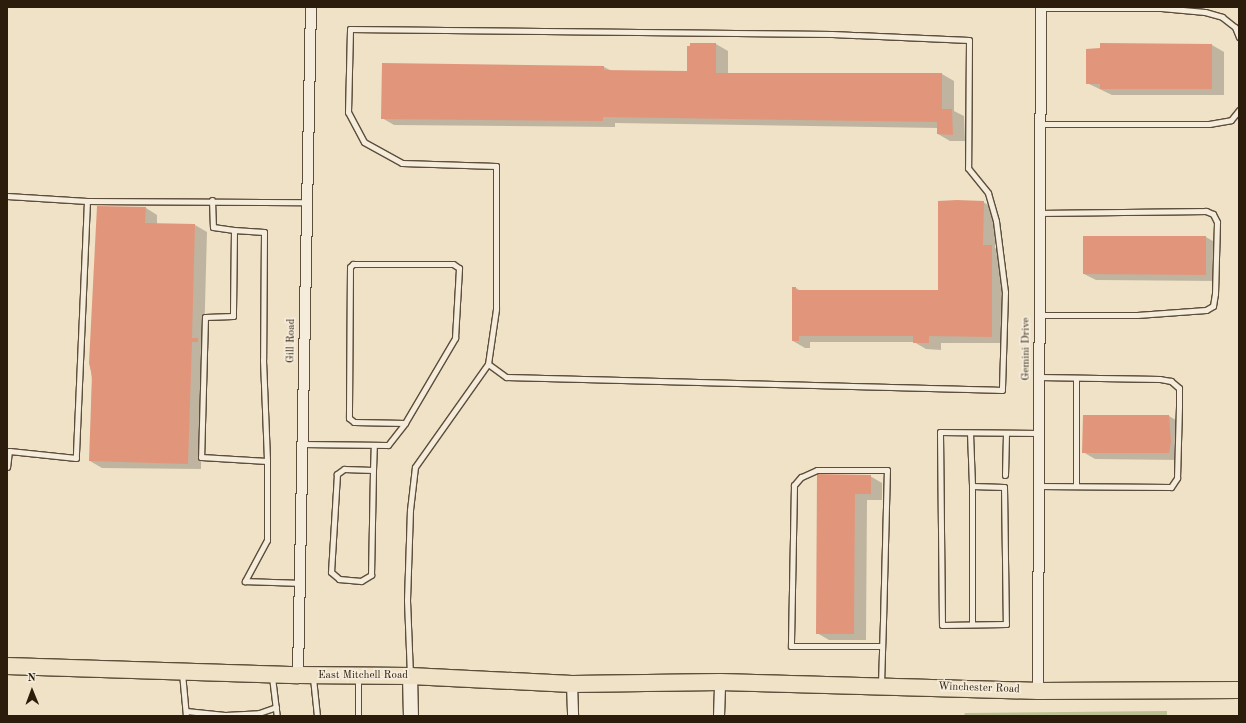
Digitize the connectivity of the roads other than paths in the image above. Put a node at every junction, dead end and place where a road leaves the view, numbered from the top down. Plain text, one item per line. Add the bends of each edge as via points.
1 (311, 7) edge
2 (1041, 8) edge
3 (1239, 37) edge
4 (1239, 110) edge
5 (1040, 124) junction
6 (7, 196) edge
7 (212, 200) junction
8 (87, 201) junction
9 (307, 202) junction
10 (1040, 213) junction
11 (234, 230) junction
12 (1039, 315) junction
13 (488, 364) junction
14 (1039, 377) junction
15 (1076, 378) junction
16 (405, 422) junction
17 (970, 433) junction
18 (1006, 433) junction
19 (1039, 433) junction
20 (302, 444) junction
21 (374, 445) junction
22 (8, 451) edge
23 (267, 461) junction
24 (7, 467) edge
25 (373, 470) junction
26 (1006, 475) dead end
27 (972, 486) junction
28 (1039, 486) junction
29 (1076, 486) junction
30 (300, 584) junction
31 (972, 624) junction
32 (882, 646) junction
33 (7, 666) edge
34 (182, 671) junction
35 (272, 674) junction
36 (305, 675) junction
37 (358, 675) junction
38 (410, 676) junction
39 (720, 682) junction
40 (572, 684) junction
41 (880, 686) junction
42 (1038, 690) junction
43 (1239, 690) edge
44 (276, 707) junction
45 (186, 714) edge
46 (277, 716) edge
47 (317, 716) edge
48 (358, 716) edge
49 (411, 716) edge
50 (573, 716) edge
51 (719, 716) edge

1 - 9 street, Gill Road
2 - 3 lane via 1161,8 1205,12 1222,17 1235,27
2 - 5 street, Gemini Drive
4 - 5 lane via 1231,120 1209,124
5 - 10 street, Gemini Drive
6 - 8 lane
7 - 8 lane
7 - 9 lane
7 - 11 lane via 213,227
8 - 22 lane via 76,458
9 - 20 street, Gill Road
10 - 12 street, Gemini Drive
10 - 12 lane via 1206,212 1213,214 1217,222 1215,294 1213,306 1206,310 1137,315
11 - 23 lane via 264,232 263,360
11 - 23 lane via 232,316 205,317 201,458
12 - 14 street, Gemini Drive
13 - 13 lane via 496,309 496,166 402,163 364,142 348,112 350,29 832,34 969,40 968,168 988,193 996,222 1005,292 1002,390 506,377
13 - 38 lane via 415,467 410,510 408,585
14 - 15 lane
14 - 19 street, Gemini Drive
15 - 29 lane
15 - 29 lane via 1160,379 1171,381 1179,388 1177,478 1171,487
16 - 16 lane via 456,338 459,268 453,264 353,264 350,267 350,418 354,422
16 - 21 lane via 388,445
17 - 18 lane
17 - 27 lane
17 - 31 lane via 940,432 942,625
18 - 19 lane
18 - 26 lane
19 - 28 street, Gemini Drive
20 - 21 lane
20 - 30 street, Gill Road
21 - 25 lane
22 - 24 lane
23 - 30 lane via 267,540 246,581
25 - 25 lane via 371,575 361,581 339,579 331,572 337,474 344,469
27 - 31 lane
27 - 31 lane via 1004,487 1006,624
28 - 29 lane
28 - 42 street, Gemini Drive
30 - 36 street, Gill Road
32 - 32 lane via 791,646 794,485 801,477 817,470 887,470
32 - 41 lane
33 - 34 main road, East Mitchell Road
34 - 35 main road, East Mitchell Road
34 - 45 lane
35 - 36 main road, East Mitchell Road
35 - 44 lane
36 - 37 main road, East Mitchell Road
36 - 47 lane
37 - 38 main road, East Mitchell Road
37 - 48 lane
38 - 40 main road, East Mitchell Road
38 - 49 street
39 - 40 main road, East Mitchell Road
39 - 41 main road, Winchester Road
39 - 51 street
40 - 50 street
41 - 42 main road, Winchester Road
42 - 43 main road, Winchester Road
44 - 45 lane via 259,713
44 - 46 lane

